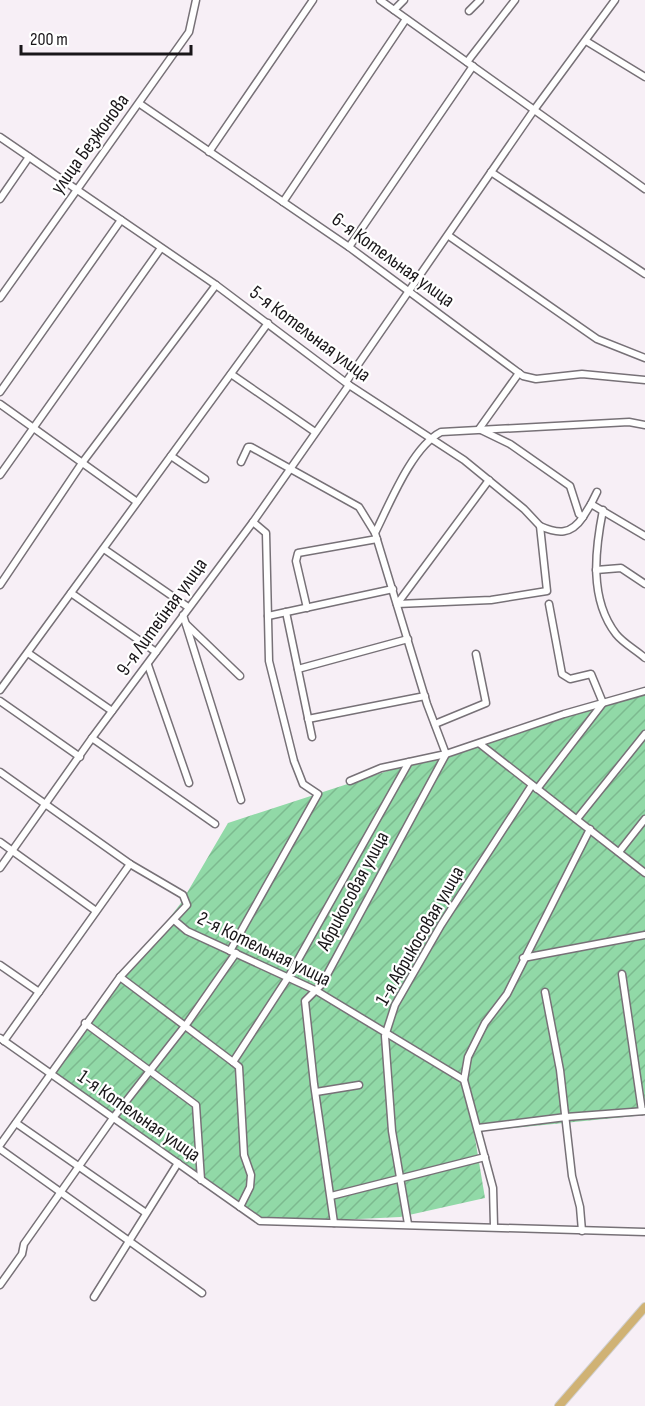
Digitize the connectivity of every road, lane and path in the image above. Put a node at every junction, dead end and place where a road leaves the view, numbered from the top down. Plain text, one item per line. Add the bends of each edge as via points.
1 (313, 0) edge
2 (380, 0) edge
3 (404, 0) edge
4 (480, 0) edge
5 (515, 0) edge
6 (615, 0) edge
7 (198, 1) edge
8 (394, 10) junction
9 (469, 11) dead end
10 (406, 19) junction
11 (586, 41) junction
12 (470, 64) junction
13 (645, 77) edge
14 (140, 104) junction
15 (534, 110) junction
16 (0, 137) edge
17 (209, 152) junction
18 (29, 157) junction
19 (491, 172) junction
20 (77, 189) junction
21 (645, 189) edge
22 (0, 198) edge
23 (283, 202) junction
24 (121, 220) junction
25 (449, 236) junction
26 (348, 247) junction
27 (161, 248) junction
28 (645, 274) edge
29 (216, 285) junction
30 (409, 292) junction
31 (0, 298) edge
32 (268, 323) junction
33 (645, 358) edge
34 (519, 373) junction
35 (231, 374) junction
36 (645, 380) edge
37 (347, 384) junction
38 (0, 392) edge
39 (0, 404) edge
40 (645, 425) edge
41 (34, 428) junction
42 (479, 429) junction
43 (315, 432) junction
44 (430, 438) junction
45 (171, 456) junction
46 (241, 462) dead end
47 (82, 463) junction
48 (292, 468) junction
49 (0, 475) edge
50 (205, 479) dead end
51 (489, 480) junction
52 (597, 492) dead end
53 (137, 502) junction
54 (591, 504) junction
55 (603, 510) junction
56 (583, 518) junction
57 (253, 522) junction
58 (540, 526) junction
59 (376, 536) junction
60 (645, 536) edge
61 (104, 549) junction
62 (596, 570) junction
63 (645, 584) edge
64 (0, 585) edge
65 (393, 589) junction
66 (71, 593) junction
67 (397, 604) junction
68 (549, 604) dead end
69 (188, 607) junction
70 (307, 608) junction
71 (286, 612) junction
72 (183, 615) junction
73 (268, 616) junction
74 (186, 623) junction
75 (408, 639) junction
76 (156, 652) junction
77 (28, 653) junction
78 (476, 654) dead end
79 (645, 658) edge
80 (148, 665) junction
81 (298, 669) junction
82 (240, 676) dead end
83 (0, 690) edge
84 (645, 691) edge
85 (425, 696) junction
86 (0, 702) edge
87 (603, 703) junction
88 (112, 711) junction
89 (308, 719) junction
90 (435, 724) junction
91 (645, 734) edge
92 (312, 737) dead end
93 (92, 738) junction
94 (480, 744) junction
95 (446, 754) junction
96 (80, 757) junction
97 (410, 762) junction
98 (0, 772) edge
99 (350, 781) dead end
100 (189, 783) dead end
101 (534, 787) junction
102 (241, 800) dead end
103 (47, 805) junction
104 (577, 819) junction
105 (645, 819) edge
106 (215, 824) dead end
107 (590, 829) junction
108 (0, 842) edge
109 (13, 850) junction
110 (619, 852) junction
111 (130, 864) junction
112 (0, 868) edge
113 (645, 873) edge
114 (96, 911) junction
115 (174, 920) junction
116 (645, 935) edge
117 (233, 952) junction
118 (523, 958) junction
119 (0, 965) edge
120 (622, 974) dead end
121 (289, 976) junction
122 (120, 977) junction
123 (315, 990) junction
124 (39, 992) junction
125 (545, 992) dead end
126 (85, 1023) junction
127 (185, 1026) junction
128 (387, 1031) junction
129 (2, 1040) edge
130 (233, 1062) junction
131 (150, 1071) junction
132 (52, 1075) junction
133 (464, 1080) junction
134 (359, 1085) dead end
135 (315, 1092) junction
136 (644, 1111) edge
137 (566, 1117) junction
138 (113, 1118) junction
139 (16, 1123) junction
140 (478, 1128) junction
141 (0, 1147) edge
142 (485, 1157) junction
143 (178, 1163) junction
144 (80, 1167) junction
145 (201, 1179) junction
146 (399, 1179) junction
147 (62, 1192) junction
148 (331, 1196) junction
149 (240, 1207) junction
150 (146, 1213) junction
151 (334, 1223) junction
152 (408, 1224) junction
153 (494, 1226) junction
154 (582, 1231) junction
155 (645, 1232) edge
156 (129, 1240) junction
157 (0, 1285) edge
158 (202, 1293) dead end
159 (94, 1297) dead end
160 (645, 1307) edge
161 (559, 1406) edge

1 - 17 street
2 - 8 street
3 - 8 street
4 - 9 street
5 - 12 street
6 - 11 street, 9-я Литейная улица
7 - 14 street, улица Безжонова via 189,32
8 - 10 street
10 - 12 street
10 - 23 street
11 - 13 street
11 - 15 street, 9-я Литейная улица
12 - 15 street
12 - 26 street
14 - 17 street, 6-я Котельная улица
14 - 20 street, улица Безжонова
15 - 19 street, 9-я Литейная улица
15 - 21 street
16 - 18 street, 5-я Котельная улица
17 - 23 street, 6-я Котельная улица
18 - 20 street, 5-я Котельная улица
18 - 22 street
19 - 25 street, 9-я Литейная улица
19 - 28 street
20 - 24 street, 5-я Котельная улица
20 - 31 street, улица Безжонова
23 - 26 street, 6-я Котельная улица
24 - 27 street, 5-я Котельная улица
24 - 38 street
25 - 30 street, 9-я Литейная улица
25 - 33 street via 597,339
26 - 30 street, 6-я Котельная улица
27 - 29 street, 5-я Котельная улица
27 - 41 street
29 - 32 street, 5-я Котельная улица
29 - 47 street
30 - 34 street, 6-я Котельная улица
30 - 37 street, 9-я Литейная улица
32 - 35 street
32 - 37 street, 5-я Котельная улица
34 - 36 street, 6-я Котельная улица via 536,379 582,374
34 - 42 street
35 - 43 street
35 - 45 street
37 - 43 street, 9-я Литейная улица
37 - 44 street, 5-я Котельная улица
39 - 41 street
40 - 42 street via 629,422
41 - 47 street
41 - 49 street
42 - 44 street via 441,432
42 - 56 street via 510,444 570,486
43 - 48 street, 9-я Литейная улица
44 - 51 street, 5-я Котельная улица
44 - 59 street via 400,482
45 - 50 street
45 - 53 street
46 - 48 street via 251,447
47 - 53 street
47 - 64 street
48 - 57 street, 9-я Литейная улица
48 - 59 street via 359,507
51 - 58 street, 5-я Котельная улица
51 - 67 street
52 - 54 street
53 - 61 street
54 - 55 street
54 - 56 street
55 - 60 street
55 - 62 street
56 - 58 street via 567,531 553,532
57 - 69 street, 9-я Литейная улица
57 - 73 street via 266,533
58 - 67 street via 547,591 491,600
59 - 65 street
59 - 70 street via 298,553 296,561
61 - 66 street
61 - 69 street
62 - 63 street via 621,568
62 - 79 street via 602,606 616,634
65 - 67 street
65 - 70 street
66 - 76 street
66 - 77 street
67 - 75 street
68 - 87 street via 562,674 570,679 591,674
69 - 72 street, 9-я Литейная улица
70 - 71 street
71 - 73 street
71 - 81 street
72 - 74 street
72 - 76 street, 9-я Литейная улица
73 - 117 street via 269,661 280,712 303,784 318,794
74 - 82 street
74 - 102 street
75 - 81 street
75 - 85 street
76 - 80 street, 9-я Литейная улица
77 - 83 street
77 - 88 street
78 - 90 street via 486,703
80 - 88 street, 9-я Литейная улица
80 - 100 street
81 - 89 street
84 - 87 street
85 - 89 street
85 - 90 street
86 - 96 street
87 - 94 street
87 - 101 street, 1-я Абрикосовая улица
88 - 93 street, 9-я Литейная улица
89 - 92 street
90 - 95 street
91 - 104 street
93 - 96 street, 9-я Литейная улица
93 - 106 street
94 - 95 street
94 - 101 street
95 - 97 street
95 - 123 street, Абрикосовая улица via 322,984
96 - 103 street, 9-я Литейная улица
97 - 99 street via 381,768
97 - 121 street
98 - 103 street, 2-я Котельная улица
101 - 104 street
101 - 128 street, 1-я Абрикосовая улица via 441,925 395,1005
103 - 109 street, 9-я Литейная улица
103 - 111 street, 2-я Котельная улица
104 - 107 street
105 - 110 street
107 - 110 street
107 - 118 street
108 - 109 street
109 - 112 street, 9-я Литейная улица
109 - 114 street
110 - 113 street
111 - 114 street
111 - 115 street, 2-я Котельная улица via 183,895 187,905
114 - 124 street
115 - 117 street, 2-я Котельная улица via 187,931
115 - 122 street
116 - 118 street
117 - 121 street, 2-я Котельная улица
117 - 127 street
118 - 133 street via 507,994 476,1040
119 - 124 street
120 - 136 street
121 - 123 street, 2-я Котельная улица
121 - 130 street
122 - 126 street
122 - 127 street
123 - 128 street, 2-я Котельная улица
123 - 135 street, Абрикосовая улица via 305,1001
124 - 129 street
125 - 137 street
126 - 131 street
126 - 132 street
127 - 130 street
127 - 131 street
128 - 133 street, 2-я Котельная улица
128 - 146 street, 1-я Абрикосовая улица via 386,1062
129 - 132 street, 1-я Котельная улица
130 - 149 street via 239,1067 244,1155 251,1175
131 - 138 street
131 - 145 street via 196,1105
132 - 138 street, 1-я Котельная улица
132 - 139 street
133 - 140 street
134 - 135 street
135 - 148 street, Абрикосовая улица
136 - 137 street
137 - 140 street
137 - 154 street
138 - 143 street, 1-я Котельная улица
138 - 144 street
139 - 141 street
139 - 144 street
140 - 142 street
141 - 147 street
142 - 146 street
142 - 153 street via 493,1188
143 - 145 street, 1-я Котельная улица
143 - 150 street
144 - 147 street
144 - 150 street
145 - 149 street, 1-я Котельная улица
146 - 148 street
146 - 152 street, 1-я Абрикосовая улица
147 - 156 street
147 - 157 street
148 - 151 street, Абрикосовая улица
149 - 151 street, 1-я Котельная улица via 260,1221
150 - 156 street
151 - 152 street
152 - 153 street
153 - 154 street
154 - 155 street
156 - 158 street
156 - 159 street
160 - 161 main road

